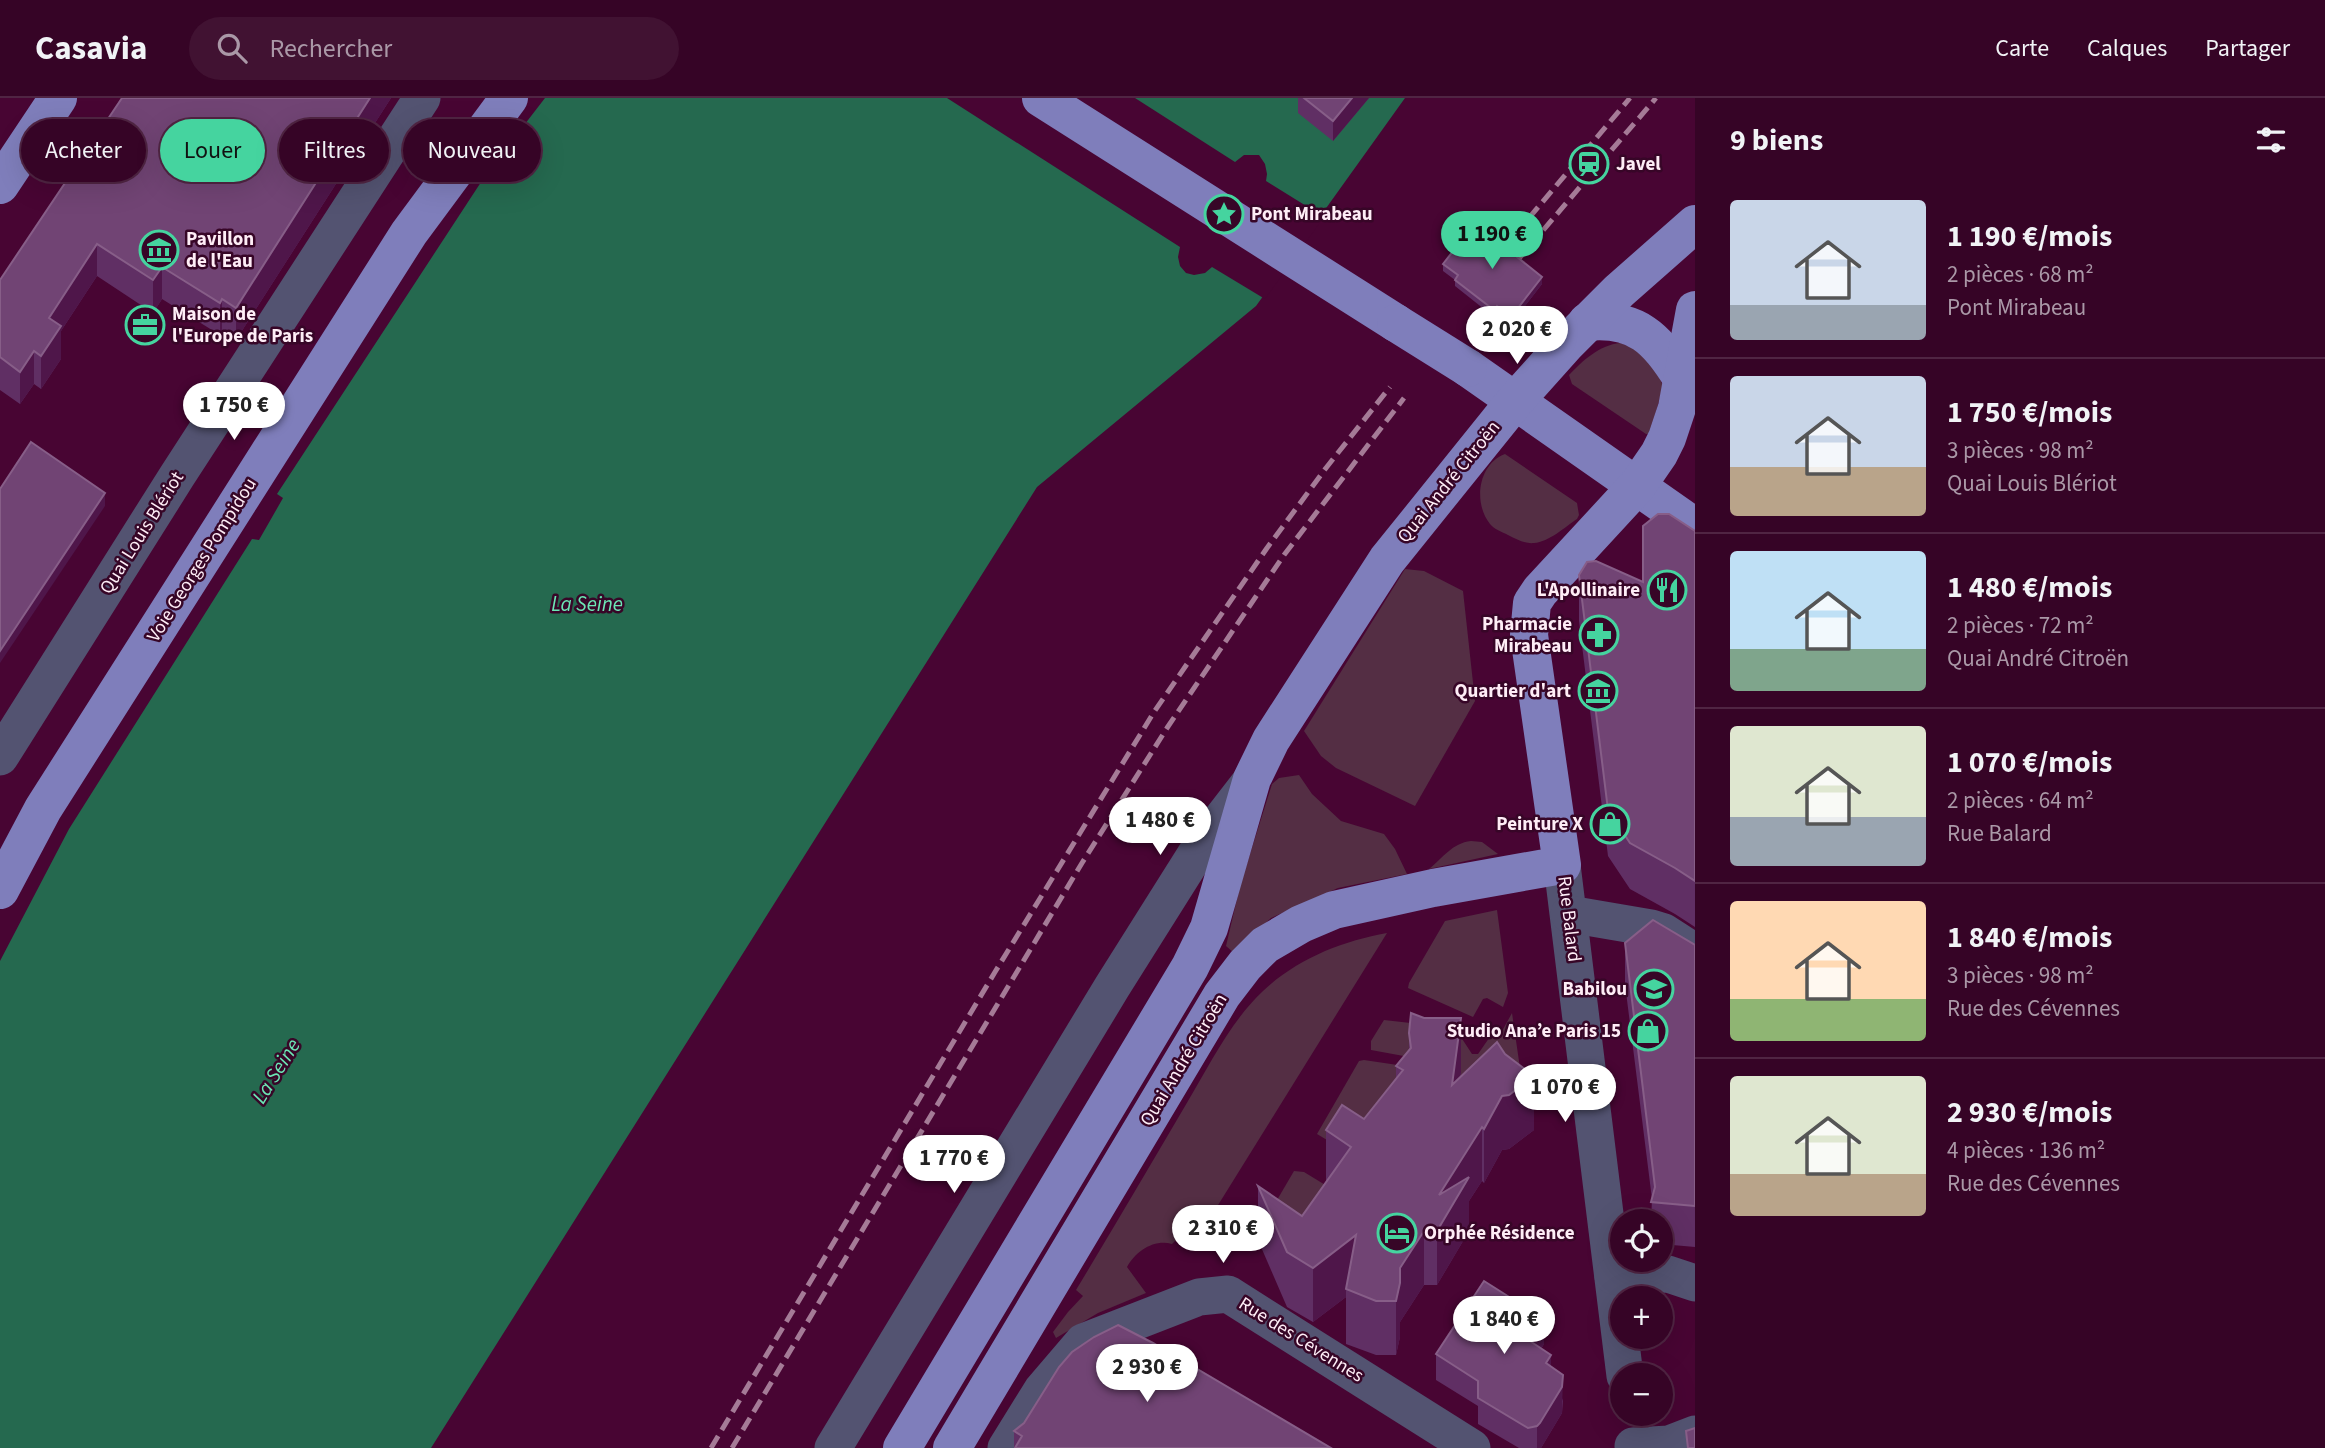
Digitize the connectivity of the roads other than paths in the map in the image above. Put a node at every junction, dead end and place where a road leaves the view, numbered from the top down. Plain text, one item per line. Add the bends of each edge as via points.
1 (58, 98) edge
2 (422, 98) edge
3 (509, 98) edge
4 (1041, 98) edge
5 (0, 185) edge
6 (1695, 225) edge
7 (1695, 310) edge
8 (1587, 322) junction
9 (1689, 379) edge
10 (1514, 401) junction
11 (1637, 486) junction
12 (1695, 527) edge
13 (0, 757) edge
14 (1252, 779) junction
15 (1562, 865) junction
16 (1, 887) edge
17 (1569, 915) junction
18 (1695, 951) edge
19 (1613, 1276) junction
20 (1695, 1283) edge
21 (1623, 1363) edge
22 (1695, 1434) edge
23 (1632, 1436) edge
24 (833, 1448) edge
25 (902, 1448) edge
26 (952, 1448) edge
27 (1006, 1448) edge
28 (1472, 1448) edge

1 - 5 main road
2 - 13 street, Quai Louis Blériot
3 - 16 main road, Voie Georges Pompidou via 409,233 43,808
4 - 10 main road, bridge
6 - 8 main road, Quai André Citroën
7 - 9 main road
8 - 9 main road via 1632,325
8 - 10 main road, Quai André Citroën
9 - 11 main road via 1667,438
10 - 11 main road
10 - 14 main road, Quai André Citroën via 1387,560 1271,740
11 - 12 main road
11 - 15 main road, Rue Balard via 1532,603 1529,635
14 - 24 street, Quai André Citroën via 1202,844 1112,987
14 - 25 main road, Quai André Citroën via 1209,928 1190,967
15 - 17 street, Rue Balard
15 - 26 main road, Quai André Citroën via 1334,909 1265,944 1222,995
17 - 18 street via 1651,928
17 - 19 street, Rue Balard
19 - 20 street via 1668,1274
19 - 21 street, Rue Balard
22 - 23 street via 1669,1444
27 - 28 street, Rue des Cévennes via 1042,1390 1083,1342 1199,1297 1228,1294

